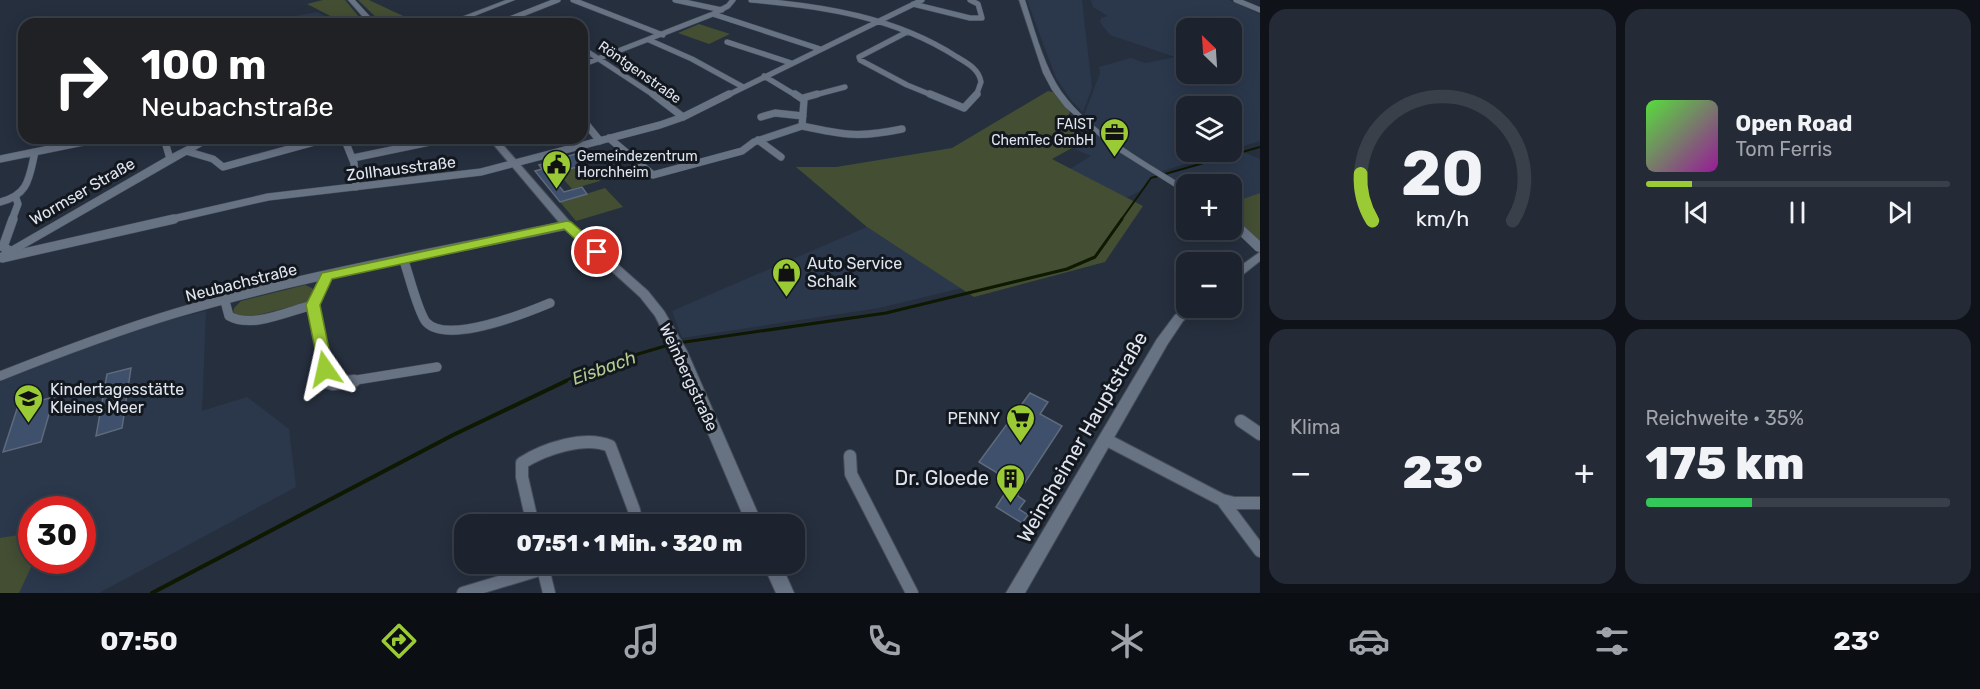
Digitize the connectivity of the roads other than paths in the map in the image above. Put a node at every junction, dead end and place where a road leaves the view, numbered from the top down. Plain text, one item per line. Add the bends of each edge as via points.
1 (351, 0) edge
2 (512, 0) edge
3 (558, 0) edge
4 (573, 0) edge
5 (675, 0) edge
6 (733, 0) edge
7 (751, 0) edge
8 (922, 0) edge
9 (970, 0) edge
10 (1022, 0) edge
11 (1236, 0) edge
12 (913, 4) junction
13 (722, 10) junction
14 (1260, 10) edge
15 (713, 14) junction
16 (516, 17) edge
17 (368, 18) edge
18 (463, 18) edge
19 (876, 22) junction
20 (907, 32) junction
21 (663, 35) junction
22 (649, 40) junction
23 (727, 42) dead end
24 (820, 49) junction
25 (588, 51) edge
26 (600, 58) junction
27 (588, 63) edge
28 (791, 63) junction
29 (764, 76) junction
30 (743, 87) junction
31 (845, 87) dead end
32 (802, 98) junction
33 (803, 116) junction
34 (683, 117) junction
35 (761, 117) dead end
36 (588, 126) edge
37 (802, 126) junction
38 (902, 129) dead end
39 (609, 138) junction
40 (758, 140) junction
41 (600, 141) junction
42 (74, 144) edge
43 (166, 144) edge
44 (199, 144) edge
45 (307, 144) edge
46 (347, 144) edge
47 (420, 144) edge
48 (497, 144) edge
49 (186, 151) junction
50 (35, 152) junction
51 (781, 157) dead end
52 (353, 158) junction
53 (0, 159) edge
54 (170, 159) junction
55 (513, 165) junction
56 (1176, 184) edge
57 (356, 187) junction
58 (16, 198) junction
59 (0, 202) edge
60 (567, 225) junction
61 (1242, 231) edge
62 (1260, 248) edge
63 (1260, 255) edge
64 (5, 256) edge
65 (404, 261) junction
66 (1242, 269) edge
67 (327, 276) junction
68 (225, 301) junction
69 (550, 303) dead end
70 (313, 305) junction
71 (1179, 318) edge
72 (437, 367) dead end
73 (0, 376) edge
74 (1241, 421) dead end
75 (1260, 434) edge
76 (1105, 439) junction
77 (850, 456) dead end
78 (1222, 500) junction
79 (1260, 502) edge
80 (530, 514) edge
81 (635, 514) edge
82 (750, 514) edge
83 (1260, 551) edge
84 (519, 574) edge
85 (544, 574) edge
86 (776, 574) edge
87 (463, 593) edge
88 (549, 593) edge
89 (785, 593) edge
90 (912, 593) edge
91 (1015, 593) edge

1 - 17 main road
2 - 18 main road
3 - 16 street
4 - 21 street
5 - 13 street
6 - 13 street
7 - 19 street via 821,7
8 - 12 street, Zollhausstraße
9 - 12 street via 978,4 982,18
10 - 56 main road via 1054,89 1090,125
11 - 14 street
12 - 19 street, Zollhausstraße
13 - 15 street
15 - 21 street
15 - 24 street
19 - 20 street
19 - 24 street, Zollhausstraße
20 - 20 street via 863,54 860,60 907,85 964,108 976,97 981,83 976,70 945,49
21 - 22 street
22 - 26 street
22 - 30 street
23 - 28 street
24 - 28 street, Zollhausstraße
25 - 26 street, Röntgenstraße
26 - 27 street
26 - 34 street, Röntgenstraße
28 - 29 street, Zollhausstraße
29 - 30 street, Zollhausstraße
29 - 32 street
30 - 34 street, Zollhausstraße
31 - 32 street
32 - 33 street
33 - 35 street via 775,113
33 - 37 street
34 - 39 street, Zollhausstraße
36 - 41 street
37 - 38 street via 848,136
37 - 40 street
39 - 40 street via 653,175 742,151
39 - 41 street, Zollhausstraße
40 - 51 street
41 - 55 street, Zollhausstraße
42 - 50 street
43 - 54 street
44 - 49 main road, Wormser Straße
45 - 49 street via 222,167 213,159
46 - 52 street
47 - 52 street
48 - 55 street, Weinbergstraße
49 - 54 main road, Wormser Straße
50 - 53 street
50 - 58 street via 23,192
52 - 57 street
54 - 64 main road, Wormser Straße
55 - 57 street, Zollhausstraße
55 - 60 street, Weinbergstraße
57 - 64 street, Zollhausstraße via 258,199
58 - 59 street
58 - 64 street via 18,204 3,247
60 - 65 street, Neubachstraße
60 - 82 street, Weinbergstraße via 644,294 660,314 680,351
61 - 62 main road
63 - 66 street
65 - 67 street, Neubachstraße
65 - 69 street via 423,319 439,330 458,330 531,312
67 - 68 street, Neubachstraße
67 - 70 street
68 - 70 street via 231,318 247,322
68 - 73 street, Neubachstraße via 122,329
70 - 72 street via 326,372 318,379 333,384
71 - 76 street, Weinsheimer Hauptstraße
74 - 75 street
76 - 78 street
76 - 91 street, Weinsheimer Hauptstraße
77 - 90 street via 851,474
78 - 79 street
78 - 83 street
80 - 81 street via 522,463 599,440 610,446
84 - 87 street
85 - 88 street
86 - 89 street

